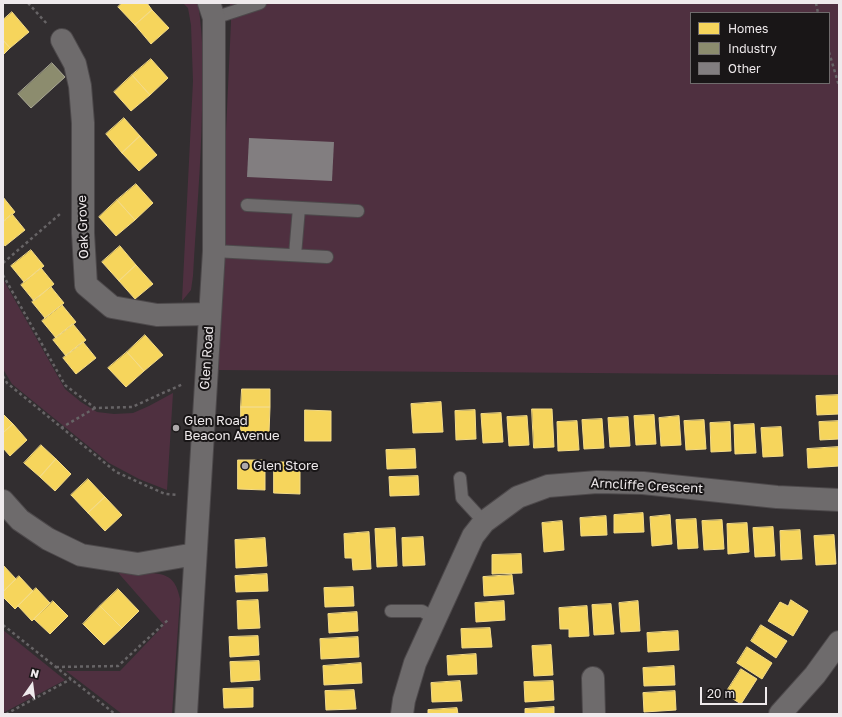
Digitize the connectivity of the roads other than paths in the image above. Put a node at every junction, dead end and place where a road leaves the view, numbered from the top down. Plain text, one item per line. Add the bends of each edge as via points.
1 (260, 3) edge
2 (212, 10) edge
3 (62, 40) road end
4 (247, 205) dead end
5 (299, 208) junction
6 (358, 211) dead end
7 (214, 251) junction
8 (295, 255) junction
9 (327, 257) dead end
10 (210, 314) junction
11 (460, 478) dead end
12 (839, 500) edge
13 (3, 501) edge
14 (484, 522) junction
15 (195, 554) junction
16 (392, 611) dead end
17 (436, 619) junction
18 (839, 642) edge
19 (593, 678) dead end
20 (186, 714) edge
21 (402, 714) edge
22 (594, 714) edge
23 (780, 714) edge

1 - 2 lane
2 - 7 street, Glen Road
3 - 10 street, Oak Grove via 75,64 80,86 86,285 112,307 157,316
4 - 5 lane
5 - 6 lane
5 - 8 lane
7 - 8 lane
7 - 10 street, Glen Road
8 - 9 lane
10 - 15 street, Glen Road
11 - 14 lane via 462,498
12 - 14 street, Arncliffe Crescent via 597,482 548,486 518,497
13 - 15 street via 20,520 48,539 81,555 138,564
14 - 17 street, Arncliffe Crescent via 473,536
15 - 20 street, Glen Road
16 - 17 lane via 422,611
17 - 21 street, Arncliffe Crescent via 415,663
18 - 23 street via 815,675
19 - 22 street

